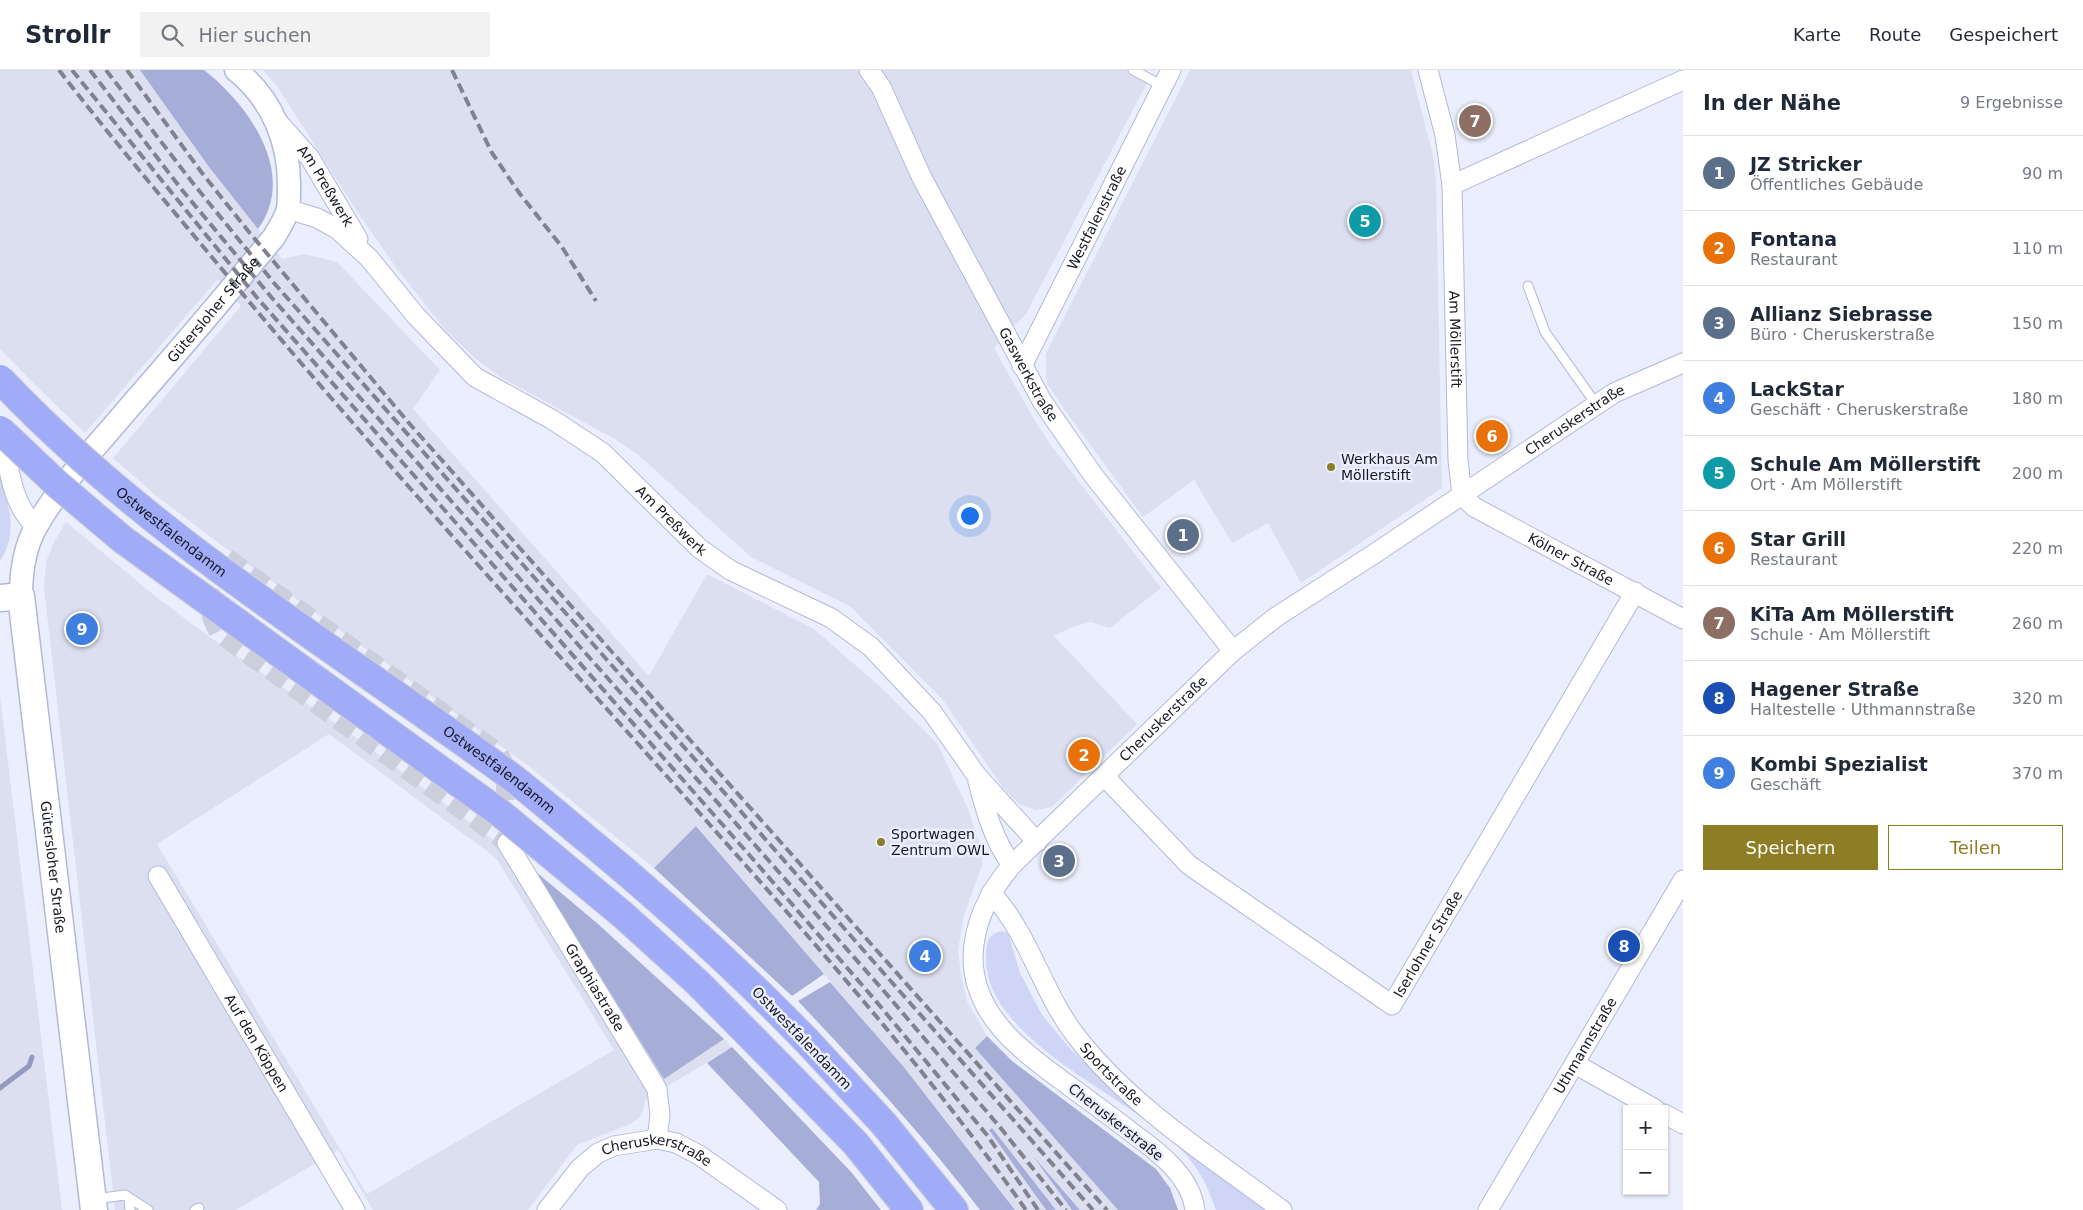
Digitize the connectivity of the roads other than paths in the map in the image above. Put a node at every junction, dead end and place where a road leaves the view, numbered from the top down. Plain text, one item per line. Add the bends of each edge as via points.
1 (236, 70) edge
2 (869, 70) edge
3 (1133, 70) edge
4 (1428, 70) edge
5 (1168, 78) edge
6 (1683, 80) edge
7 (276, 120) junction
8 (1452, 185) junction
9 (288, 209) junction
10 (369, 258) junction
11 (1528, 286) dead end
12 (1683, 363) edge
13 (1022, 366) junction
14 (0, 379) edge
15 (1596, 404) junction
16 (0, 421) edge
17 (0, 430) edge
18 (1462, 495) junction
19 (36, 527) junction
20 (1635, 592) junction
21 (10, 597) edge
22 (1683, 619) edge
23 (1233, 651) junction
24 (977, 776) junction
25 (1105, 777) junction
26 (1037, 842) junction
27 (507, 843) dead end
28 (1012, 866) junction
29 (158, 876) dead end
30 (1683, 880) edge
31 (991, 892) junction
32 (1575, 1064) junction
33 (1648, 1105) edge
34 (1668, 1116) edge
35 (1683, 1124) edge
36 (657, 1138) junction
37 (129, 1198) junction
38 (93, 1205) edge
39 (143, 1208) edge
40 (130, 1210) edge
41 (355, 1210) edge
42 (547, 1210) edge
43 (777, 1210) edge
44 (909, 1210) edge
45 (954, 1210) edge
46 (1195, 1210) edge
47 (1282, 1210) edge
48 (1488, 1210) edge

1 - 7 street, Gütersloher Straße via 261,95
2 - 13 street, Gaswerkstraße via 881,86 922,178
3 - 5 lane
4 - 8 street, Am Möllerstift via 1445,135
5 - 13 street, Westfalenstraße
6 - 8 street
7 - 9 street, Gütersloher Straße via 289,169
7 - 10 street, Am Preßwerk via 310,158
8 - 18 street, Am Möllerstift via 1458,460
9 - 10 street, Am Preßwerk via 317,218 337,229
9 - 19 street, Gütersloher Straße via 274,237 104,437
10 - 24 street, Am Preßwerk via 416,316 475,378 553,420 603,453 699,548 730,570 831,618 871,647 932,712
11 - 15 lane via 1545,332
12 - 15 street, Cheruskerstraße via 1629,385
13 - 23 street, Gaswerkstraße via 1093,475
14 - 45 highway, Ostwestfalendamm, bridge via 77,455 143,510 514,780 636,879 726,960 806,1040 884,1124
15 - 18 street, Cheruskerstraße
16 - 19 street via 14,495 24,515
17 - 44 highway, bridge via 122,539 500,813 623,915 698,983 780,1065 856,1144
18 - 20 street, Kölner Straße via 1474,507
18 - 23 street, Cheruskerstraße via 1276,617
19 - 21 street, Gütersloher Straße
20 - 22 street, Kölner Straße
20 - 25 street, Iserlohner Straße via 1392,1005 1190,866
21 - 38 main road, Gütersloher Straße
23 - 25 street, Cheruskerstraße
24 - 26 street, Am Preßwerk
24 - 28 street, Am Preßwerk via 988,817 1001,850
25 - 26 street, Cheruskerstraße
26 - 28 street, Cheruskerstraße
27 - 36 street, Graphiastraße via 657,1089 660,1115
28 - 31 street, Cheruskerstraße
29 - 41 street, Auf den Köppen
30 - 32 street, Uthmannstraße
31 - 46 street, Cheruskerstraße via 980,915 974,940 973,967 979,991 992,1018 1033,1060 1171,1165 1185,1183
31 - 47 street, Sportstraße via 1011,915 1052,998 1076,1036 1115,1079 1154,1114
32 - 33 street
32 - 48 street, Uthmannstraße
34 - 35 street
36 - 42 street, Cheruskerstraße via 628,1142 598,1153 580,1168
36 - 43 street, Cheruskerstraße via 699,1155
37 - 38 lane via 124,1195
37 - 39 lane
37 - 40 lane

